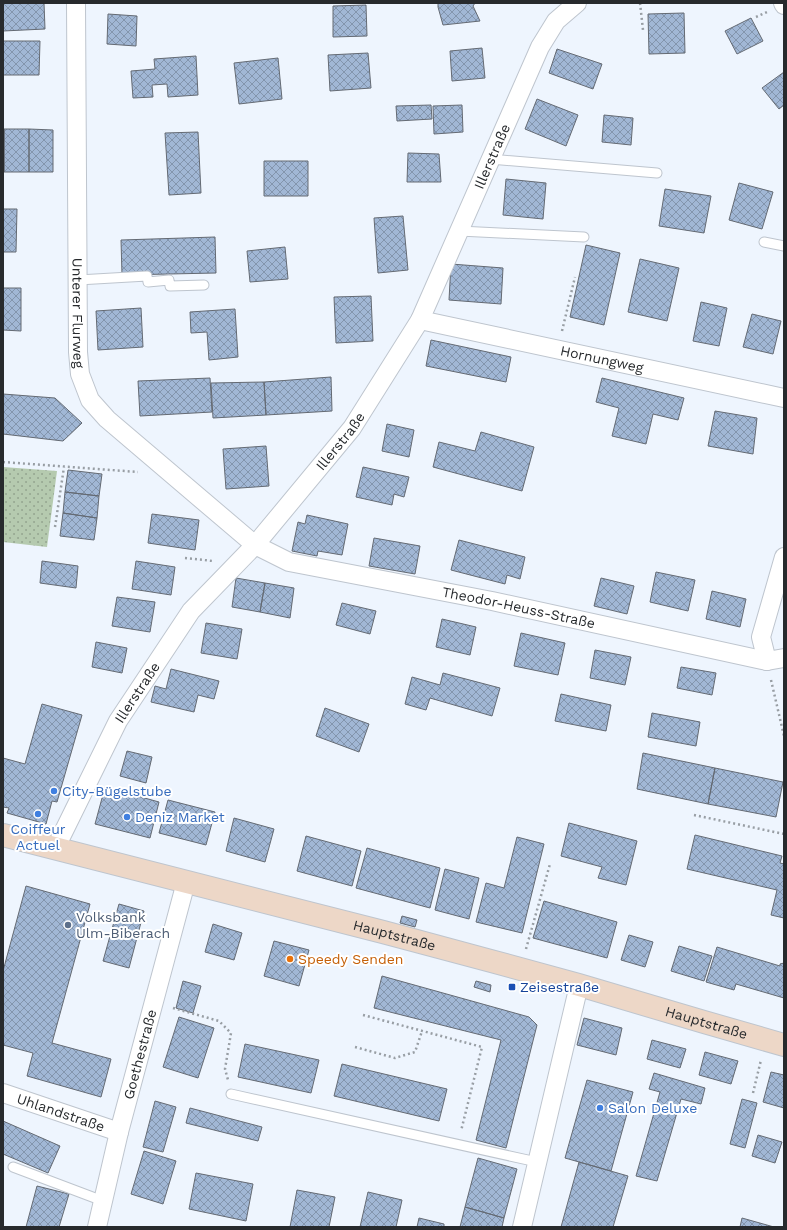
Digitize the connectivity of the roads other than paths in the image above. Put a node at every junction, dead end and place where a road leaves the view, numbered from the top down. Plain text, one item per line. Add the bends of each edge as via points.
1 (76, 3) edge
2 (577, 3) edge
3 (490, 159) junction
4 (657, 173) dead end
5 (459, 231) junction
6 (584, 237) dead end
7 (764, 242) dead end
8 (784, 246) edge
9 (78, 280) junction
10 (204, 285) dead end
11 (420, 320) junction
12 (784, 398) edge
13 (255, 545) junction
14 (784, 557) edge
15 (775, 659) edge
16 (3, 835) edge
17 (55, 849) junction
18 (186, 882) junction
19 (579, 985) junction
20 (775, 1042) edge
21 (3, 1093) edge
22 (231, 1094) road end
23 (119, 1132) junction
24 (537, 1162) junction
25 (13, 1167) dead end
26 (103, 1201) junction
27 (98, 1227) edge
28 (522, 1227) edge

1 - 9 street, Unterer Flurweg
2 - 3 street, Illerstraße via 556,21 540,47
3 - 4 lane
3 - 5 street, Illerstraße
5 - 6 lane
5 - 11 street, Illerstraße
7 - 8 lane
9 - 10 lane via 147,276 148,282 169,280 170,286
9 - 13 street, Unterer Flurweg via 80,374 90,400 107,419
11 - 12 street, Hornungweg
11 - 13 street, Illerstraße via 352,428
13 - 15 street, Theodor-Heuss-Straße via 289,562
13 - 17 street, Illerstraße via 191,610 118,721
14 - 15 street via 762,637
16 - 17 main road, Hauptstraße
17 - 18 main road, Hauptstraße
18 - 19 main road, Hauptstraße
18 - 23 street, Goethestraße
19 - 20 main road, Hauptstraße
19 - 24 street
21 - 23 street, Uhlandstraße
22 - 24 lane
23 - 26 street, Goethestraße
24 - 28 street
25 - 26 lane
26 - 27 street, Goethestraße

